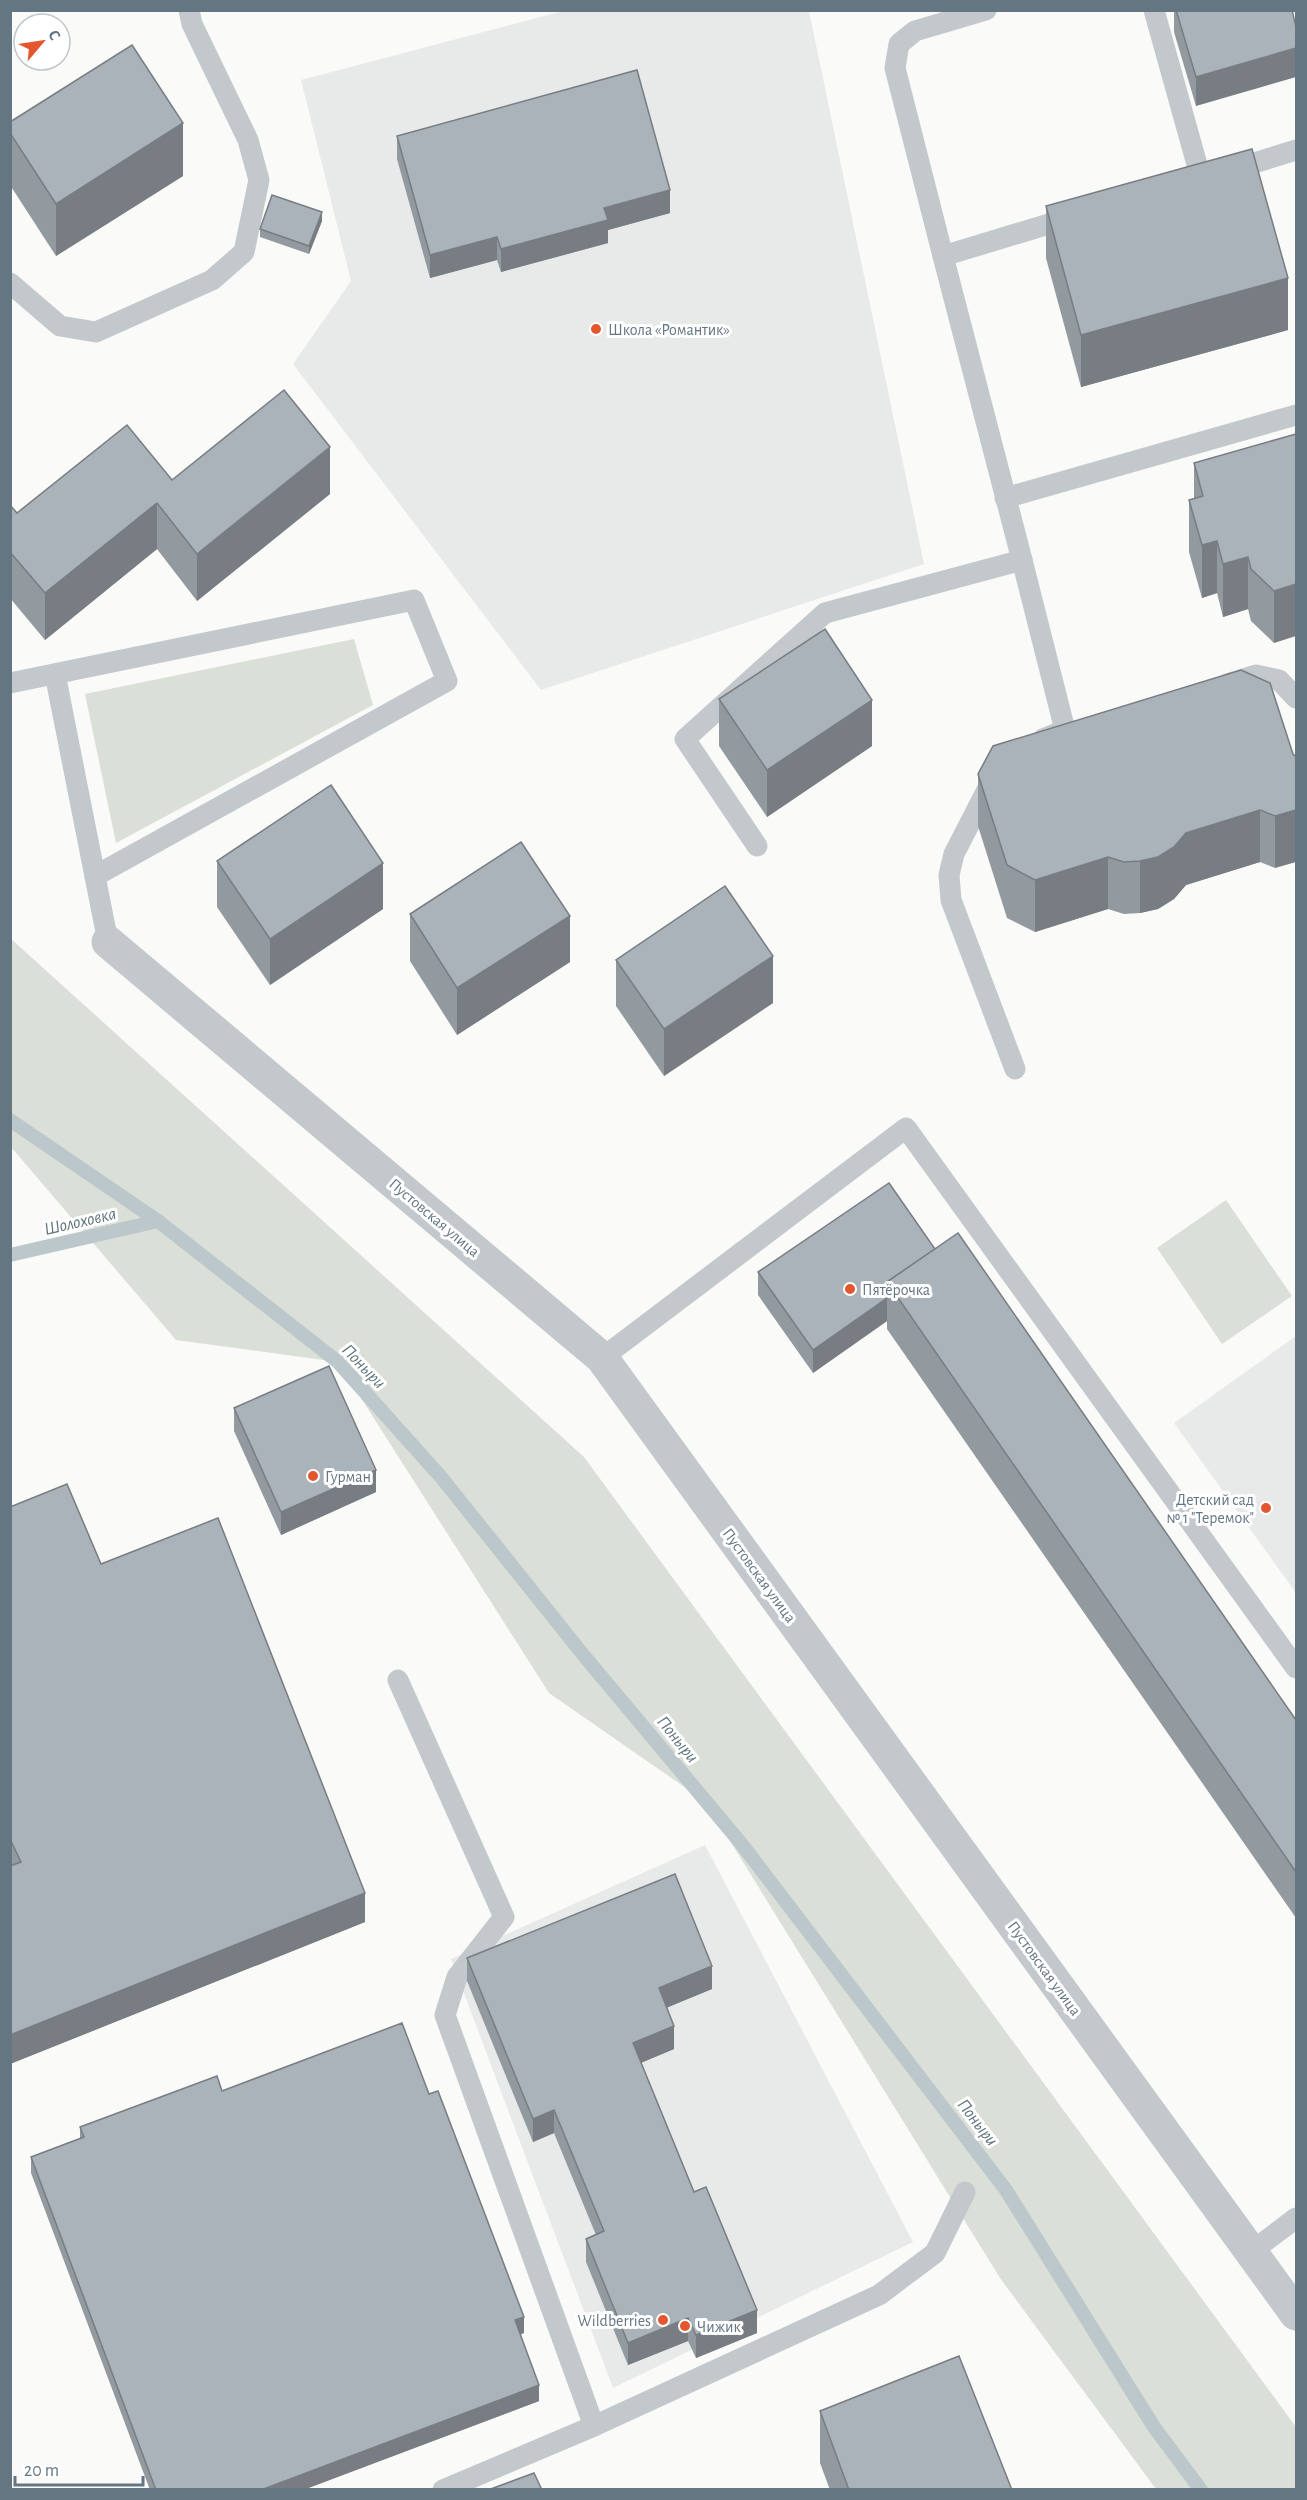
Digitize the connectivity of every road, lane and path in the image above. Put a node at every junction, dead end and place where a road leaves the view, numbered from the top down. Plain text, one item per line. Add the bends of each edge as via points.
1 (189, 10) edge
2 (986, 10) edge
3 (1154, 10) edge
4 (1296, 150) edge
5 (1202, 179) junction
6 (1179, 185) edge
7 (1089, 212) edge
8 (944, 256) junction
9 (10, 283) edge
10 (1296, 415) edge
11 (1005, 498) junction
12 (1022, 560) junction
13 (55, 674) junction
14 (10, 683) edge
15 (1212, 688) edge
16 (1296, 698) edge
17 (1026, 745) edge
18 (999, 766) edge
19 (757, 846) dead end
20 (95, 876) junction
21 (108, 942) joint
22 (1015, 1070) dead end
23 (602, 1358) junction
24 (1296, 1668) edge
25 (398, 1680) dead end
26 (965, 2192) dead end
27 (1296, 2218) edge
28 (1251, 2252) junction
29 (1296, 2314) edge
30 (594, 2426) junction
31 (443, 2490) edge

1 - 9 lane via 192,24 248,140 259,180 244,252 212,280 96,332 60,326
2 - 8 lane via 915,31 899,44 895,68
3 - 5 lane
4 - 5 lane
5 - 6 lane
7 - 8 lane
8 - 11 lane
10 - 11 lane
11 - 12 lane
12 - 17 lane via 1074,728
12 - 19 lane via 825,613 685,739
13 - 14 lane
13 - 20 lane
13 - 20 lane via 414,600 447,681
15 - 16 lane via 1256,675 1279,680
18 - 22 lane via 954,855 949,875 951,900
20 - 21 lane
21 - 23 street, Пустовская улица
23 - 24 lane via 906,1128
23 - 28 street, Пустовская улица
25 - 30 lane via 504,1917 457,1977 445,2015
26 - 30 lane via 934,2253 879,2295
27 - 28 lane
28 - 29 street, Пустовская улица
30 - 31 lane

